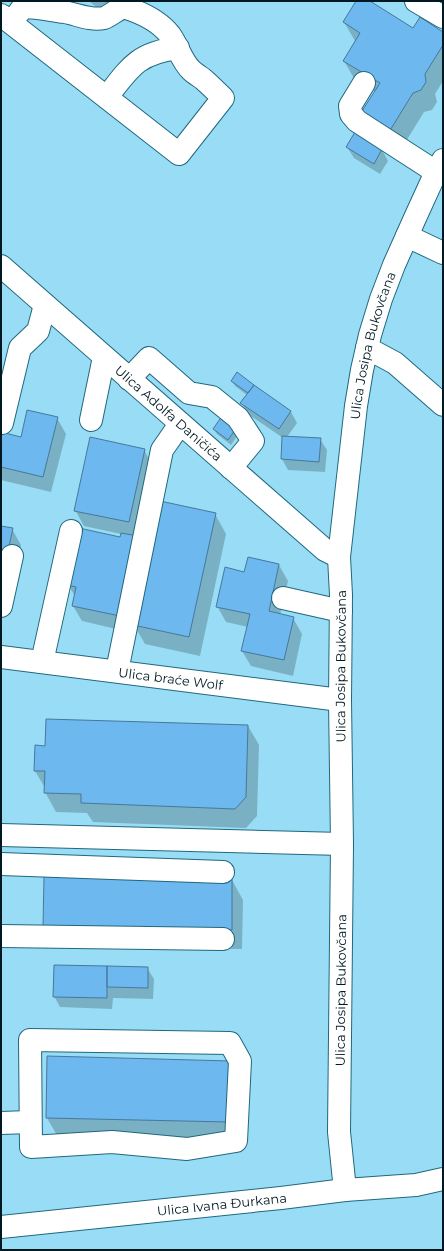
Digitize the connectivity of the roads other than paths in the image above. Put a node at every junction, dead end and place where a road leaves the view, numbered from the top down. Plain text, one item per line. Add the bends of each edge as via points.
1 (416, 1) edge
2 (443, 17) edge
3 (6, 19) edge
4 (178, 48) junction
5 (364, 83) dead end
6 (107, 97) junction
7 (440, 166) edge
8 (407, 236) junction
9 (443, 253) edge
10 (1, 266) edge
11 (45, 305) junction
12 (367, 348) junction
13 (104, 357) junction
14 (129, 378) junction
15 (443, 405) edge
16 (91, 420) dead end
17 (2, 423) dead end
18 (180, 424) junction
19 (231, 468) junction
20 (71, 531) dead end
21 (12, 556) dead end
22 (339, 557) junction
23 (283, 598) dead end
24 (1, 606) edge
25 (341, 611) junction
26 (1, 657) edge
27 (42, 662) junction
28 (117, 671) junction
29 (340, 700) junction
30 (1, 836) edge
31 (342, 844) junction
32 (1, 864) edge
33 (223, 872) dead end
34 (1, 936) edge
35 (223, 939) dead end
36 (1, 1122) edge
37 (30, 1122) junction
38 (443, 1179) edge
39 (345, 1190) junction
40 (1, 1227) edge

1 - 2 street
3 - 4 street via 23,7 94,19 107,17 123,7 160,25
3 - 6 street
4 - 6 street via 162,50 136,63
4 - 6 street via 184,62 192,71 223,98 179,154
5 - 7 street via 350,106 351,114 357,121
7 - 8 street, Ulica Josipa Bukovčana
8 - 9 street
8 - 12 street, Ulica Josipa Bukovčana via 381,299
10 - 11 street, Ulica Adolfa Daničića
11 - 13 street, Ulica Adolfa Daničića
11 - 17 street via 38,331 20,348
12 - 15 street via 395,363
12 - 22 street, Ulica Josipa Bukovčana via 356,406
13 - 14 street, Ulica Adolfa Daničića
13 - 16 street
14 - 18 street, Ulica Adolfa Daničića
14 - 19 street via 149,358 189,393 212,397 238,418 253,441
18 - 19 street, Ulica Adolfa Daničića
18 - 28 street via 162,450
19 - 22 street, Ulica Adolfa Daničića via 325,550
20 - 27 street
21 - 24 street
22 - 25 street, Ulica Josipa Bukovčana
23 - 25 street
25 - 29 street, Ulica Josipa Bukovčana
26 - 27 street, Ulica braće Wolf
27 - 28 street, Ulica braće Wolf
28 - 29 street, Ulica braće Wolf
29 - 31 street, Ulica Josipa Bukovčana
30 - 31 street
31 - 39 street, Ulica Josipa Bukovčana via 339,1132
32 - 33 street
34 - 35 street
36 - 37 street
37 - 37 street via 31,1147 112,1142 187,1149 236,1141 240,1061 230,1043 30,1040
38 - 39 street, Ulica Ivana Đurkana via 416,1185
39 - 40 street, Ulica Ivana Đurkana

